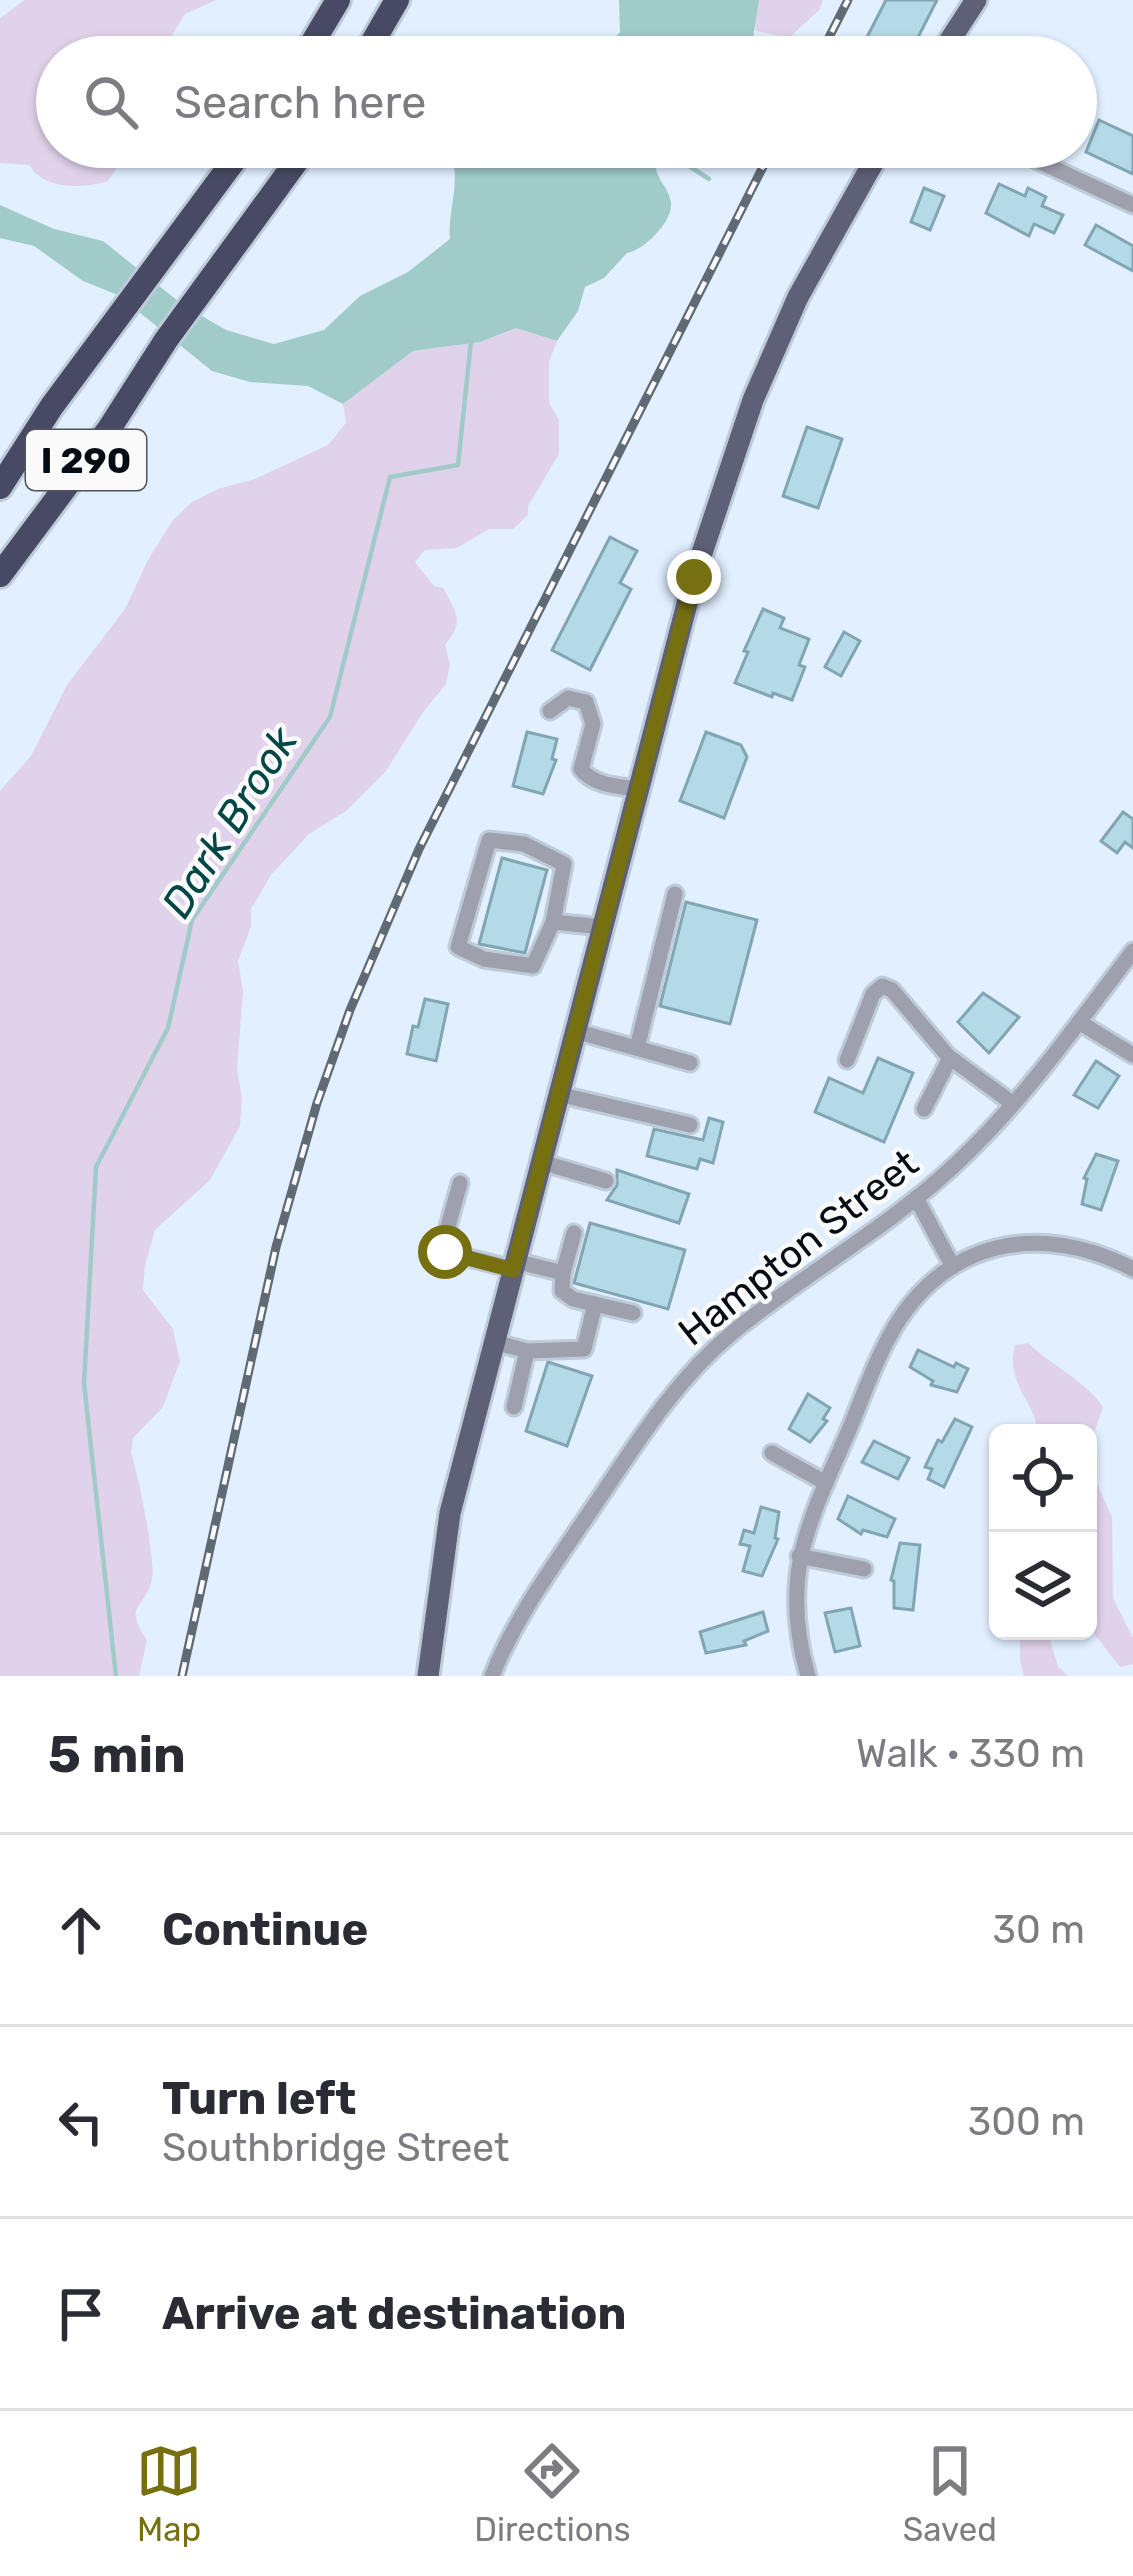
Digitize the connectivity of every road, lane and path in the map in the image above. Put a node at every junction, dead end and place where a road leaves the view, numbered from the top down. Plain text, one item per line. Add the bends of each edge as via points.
1 (338, 0) edge
2 (397, 0) edge
3 (976, 0) edge
4 (317, 36) edge
5 (376, 36) edge
6 (953, 36) edge
7 (228, 168) edge
8 (292, 168) edge
9 (870, 168) edge
10 (1054, 168) edge
11 (1133, 205) edge
12 (0, 487) edge
13 (0, 575) edge
14 (550, 711) dead end
15 (638, 789) junction
16 (676, 894) dead end
17 (553, 922) junction
18 (602, 927) junction
19 (1133, 951) edge
20 (1079, 1022) junction
21 (575, 1031) junction
22 (637, 1048) junction
23 (1133, 1055) edge
24 (950, 1058) junction
25 (848, 1060) dead end
26 (690, 1063) dead end
27 (558, 1094) junction
28 (1012, 1103) junction
29 (924, 1109) dead end
30 (690, 1126) dead end
31 (541, 1162) junction
32 (607, 1181) dead end
33 (460, 1183) dead end
34 (916, 1198) junction
35 (574, 1233) dead end
36 (514, 1265) junction
37 (952, 1265) junction
38 (1133, 1269) edge
39 (563, 1273) junction
40 (595, 1304) junction
41 (633, 1313) dead end
42 (494, 1342) junction
43 (527, 1352) junction
44 (514, 1407) dead end
45 (772, 1453) dead end
46 (826, 1483) junction
47 (799, 1556) junction
48 (864, 1569) dead end
49 (428, 1676) edge
50 (492, 1676) edge
51 (808, 1676) edge

1 - 4 highway
2 - 5 highway
3 - 6 main road
7 - 12 highway, I 290
8 - 13 highway, I 290
9 - 15 main road via 798,297 753,400 713,511
10 - 11 street
14 - 15 street via 568,698 586,702 593,724 581,769 596,782
15 - 18 main road
16 - 22 street
17 - 17 street via 564,864 524,844 489,840 458,947 533,966
17 - 18 street
18 - 21 main road
19 - 20 street, Hampton Street
20 - 23 street
20 - 28 street, Hampton Street
21 - 22 street
21 - 27 main road
22 - 26 street
24 - 25 street via 882,986
24 - 28 street
24 - 29 street
27 - 30 street
27 - 31 main road
28 - 34 street, Hampton Street
31 - 32 street
31 - 36 main road
33 - 36 street via 445,1252
34 - 37 street
34 - 50 street, Hampton Street via 760,1312 686,1378 541,1584
35 - 39 street
36 - 39 street
36 - 42 main road
37 - 38 street via 1024,1243 1068,1246
37 - 46 street via 916,1297 890,1336
39 - 40 street via 562,1291
40 - 41 street
40 - 43 street via 584,1349
42 - 43 street
42 - 49 main road via 450,1513
43 - 44 street
45 - 46 street
46 - 47 street
47 - 48 street
47 - 51 street via 794,1606

